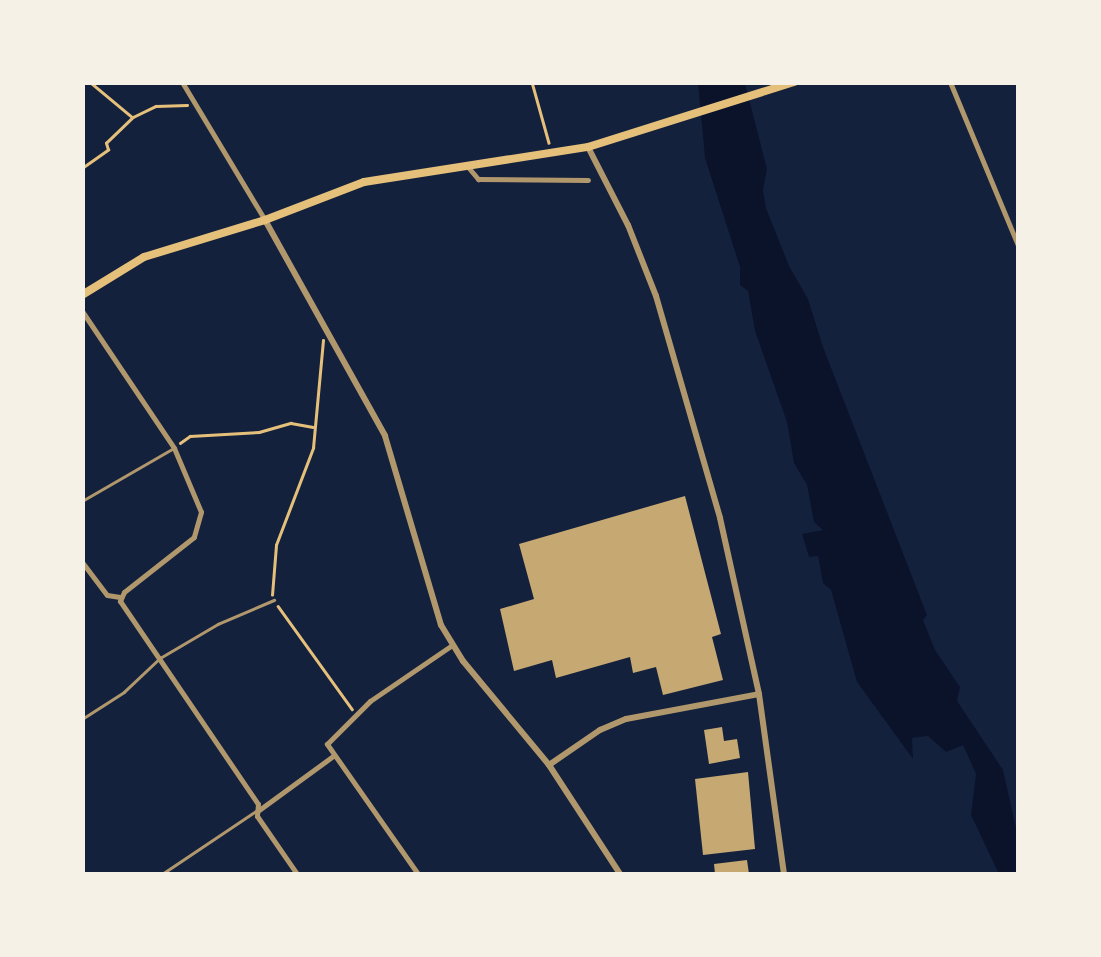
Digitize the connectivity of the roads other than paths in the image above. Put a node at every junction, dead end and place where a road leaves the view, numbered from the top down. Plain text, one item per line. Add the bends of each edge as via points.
1 (182, 82) edge
2 (794, 82) edge
3 (950, 82) edge
4 (588, 147) junction
5 (467, 164) junction
6 (588, 180) dead end
7 (265, 220) junction
8 (1018, 245) edge
9 (82, 295) edge
10 (82, 311) edge
11 (174, 448) junction
12 (82, 501) edge
13 (82, 562) edge
14 (120, 597) junction
15 (274, 600) road end
16 (452, 646) junction
17 (160, 658) junction
18 (758, 694) junction
19 (82, 720) edge
20 (333, 756) junction
21 (549, 765) junction
22 (257, 810) junction
23 (162, 874) edge
24 (296, 874) edge
25 (418, 874) edge
26 (620, 874) edge
27 (784, 874) edge

1 - 7 street
2 - 4 highway
3 - 8 street
4 - 5 highway
4 - 18 street via 663,316 720,518
5 - 6 street via 478,179
5 - 7 highway via 364,182
7 - 9 highway via 144,257
7 - 16 street via 392,454 428,589
10 - 11 street
11 - 12 lane
11 - 14 street via 198,503 200,530
13 - 14 street via 107,594
14 - 17 street
15 - 17 lane
16 - 20 street via 328,738
16 - 21 street
17 - 19 lane
17 - 22 street
18 - 21 street via 626,719
18 - 27 street
20 - 22 street
20 - 25 street
21 - 26 street
22 - 23 lane
22 - 24 street

